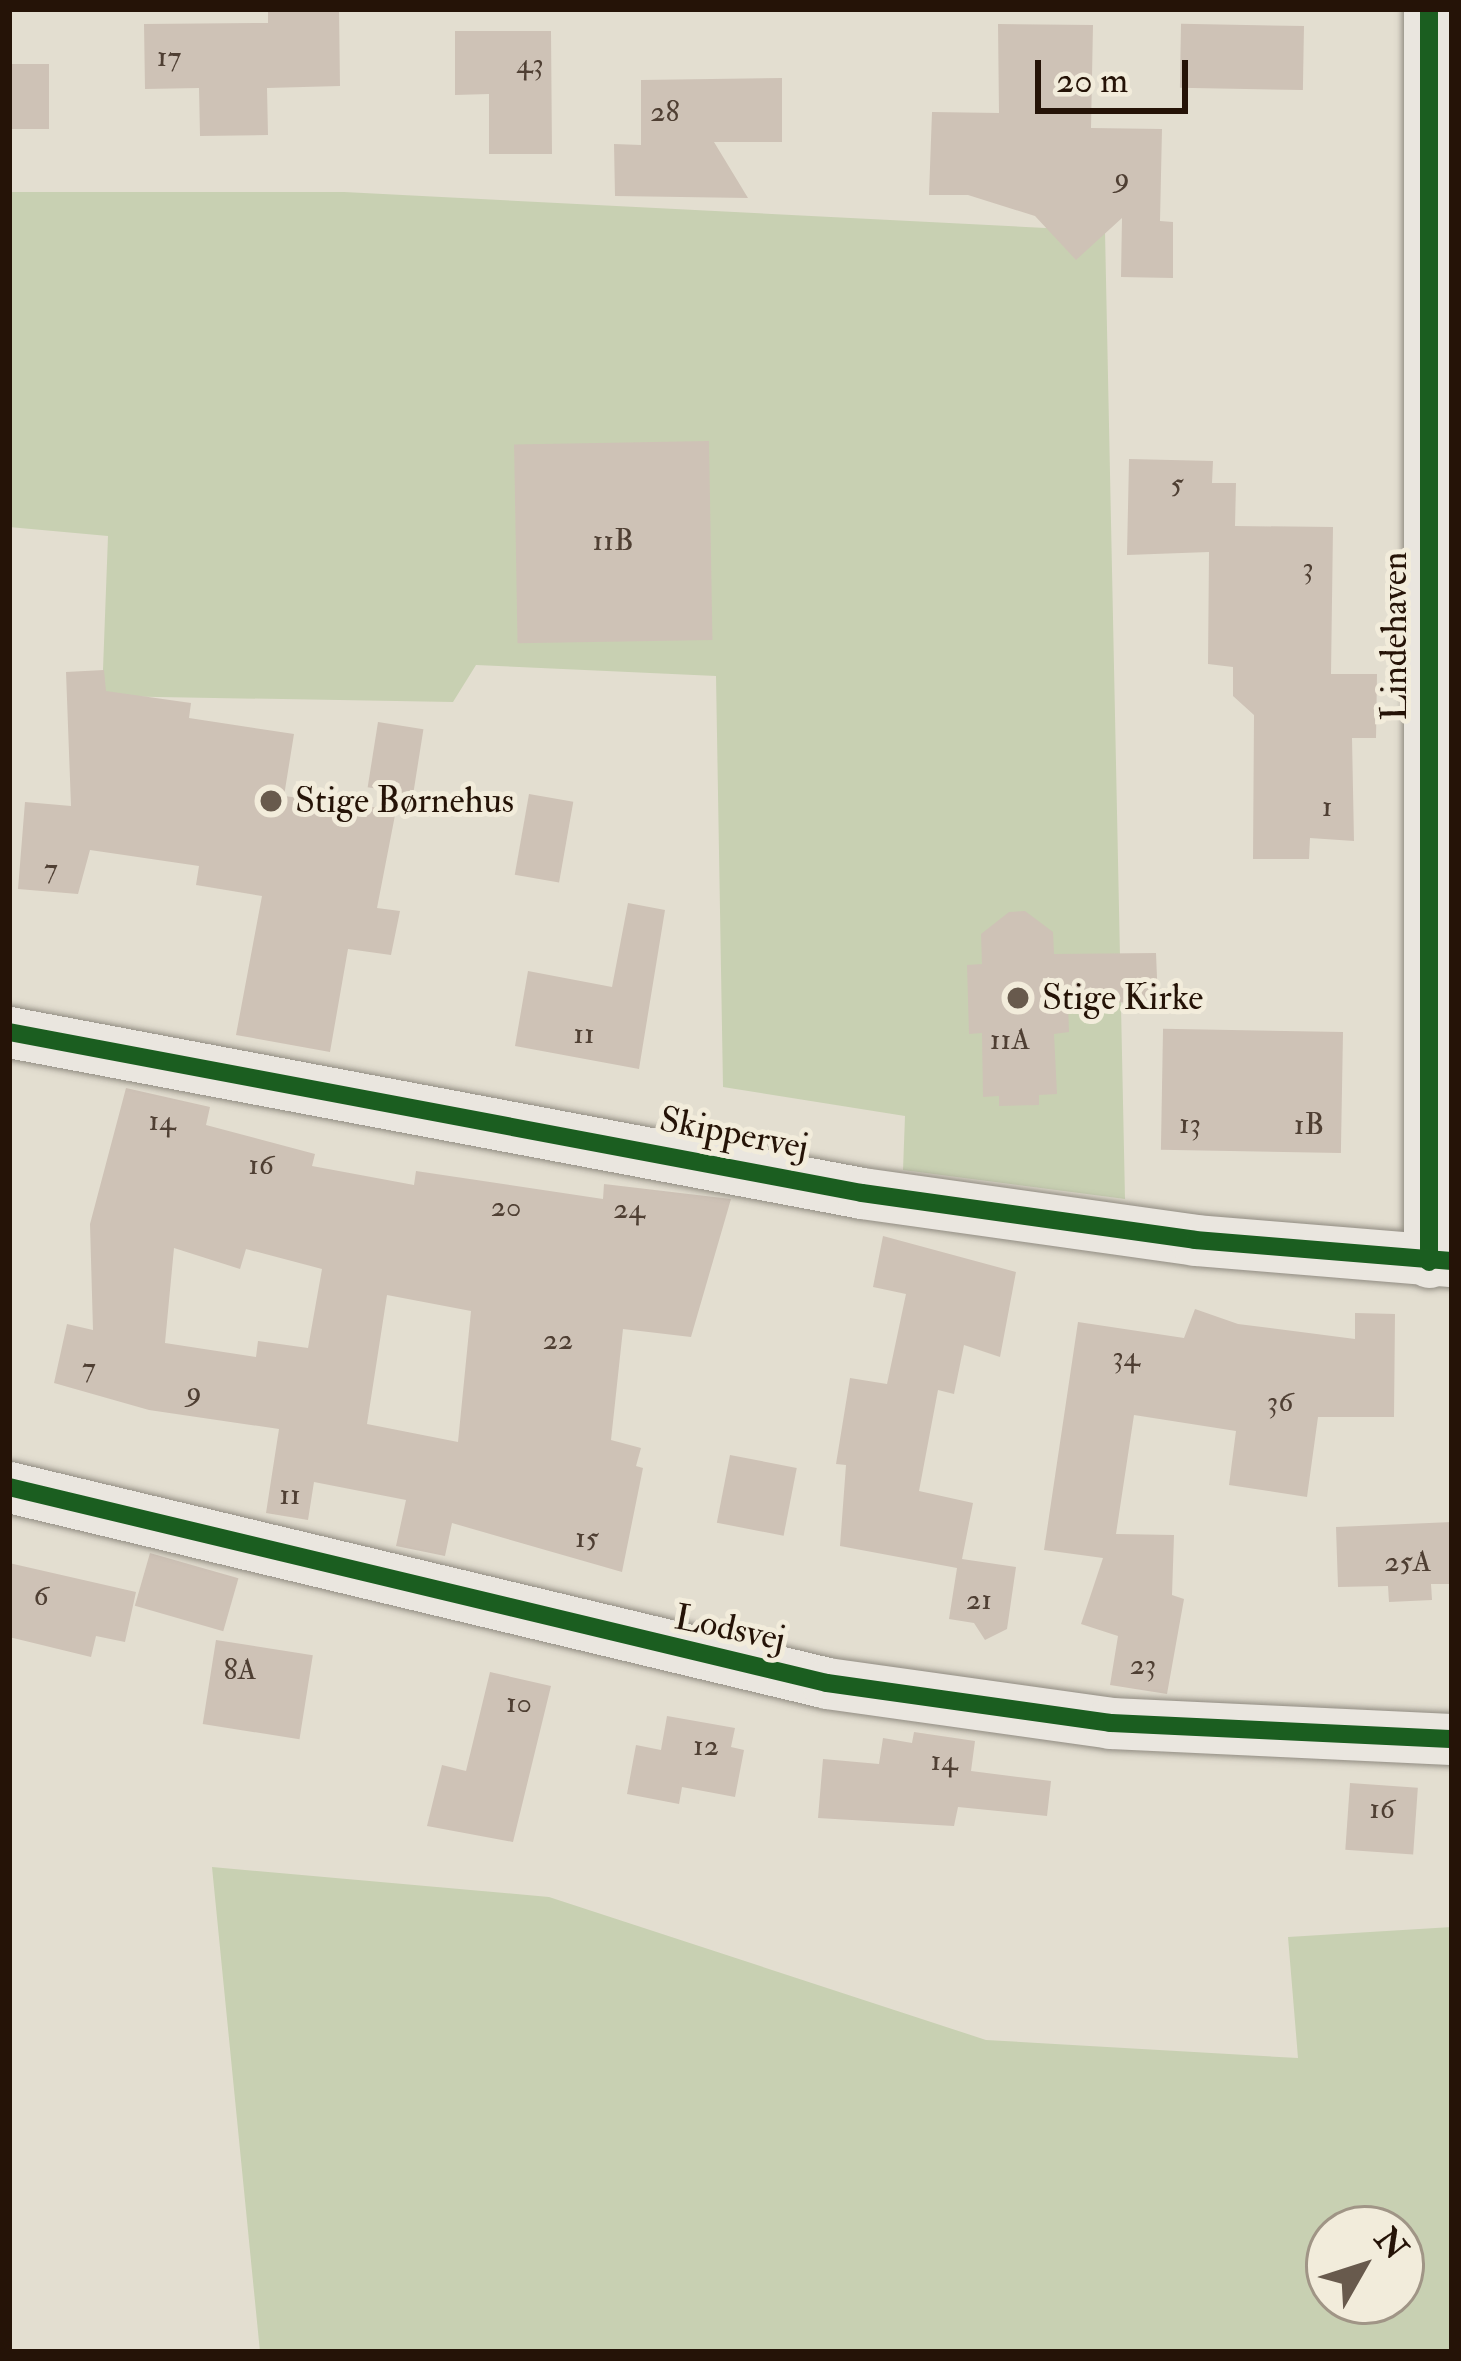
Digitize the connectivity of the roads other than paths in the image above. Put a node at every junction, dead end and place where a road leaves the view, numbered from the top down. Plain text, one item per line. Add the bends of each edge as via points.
1 (1429, 9) edge
2 (9, 1032) edge
3 (1440, 1262) edge
4 (9, 1487) edge
5 (1452, 1739) edge

1 - 3 street, Lindehaven
2 - 3 street, Skippervej via 862,1193 1196,1240
4 - 5 street, Lodsvej via 827,1683 1110,1723

